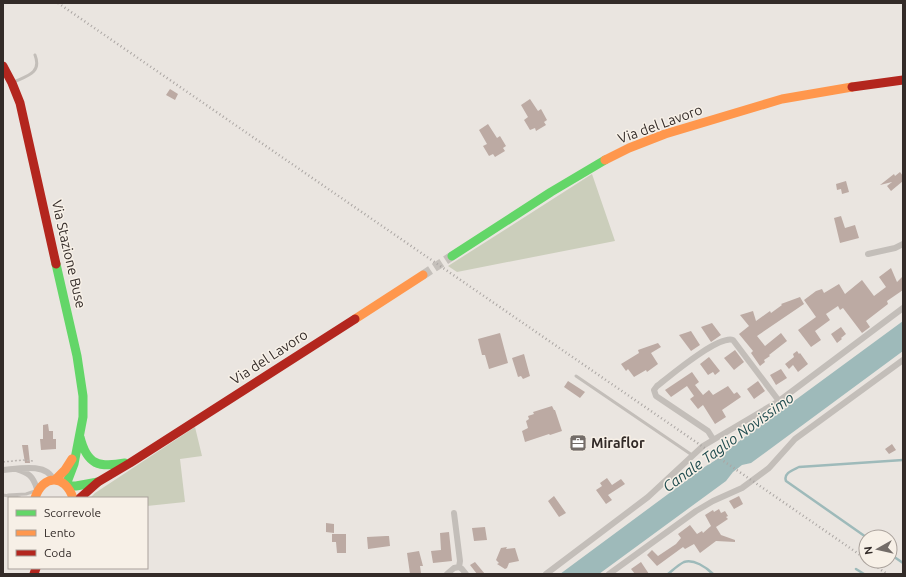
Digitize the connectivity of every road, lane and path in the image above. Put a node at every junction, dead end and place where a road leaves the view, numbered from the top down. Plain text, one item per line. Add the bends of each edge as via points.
1 (35, 55) dead end
2 (3, 66) edge
3 (903, 80) edge
4 (12, 83) junction
5 (903, 244) edge
6 (868, 254) dead end
7 (452, 256) tunnel mouth
8 (423, 275) tunnel mouth
9 (903, 308) edge
10 (903, 360) edge
11 (576, 376) dead end
12 (779, 401) junction
13 (80, 436) junction
14 (713, 439) junction
15 (75, 453) junction
16 (692, 455) junction
17 (36, 461) dead end
18 (3, 462) edge
19 (130, 463) junction
20 (14, 469) junction
21 (3, 470) edge
22 (54, 480) junction
23 (98, 482) junction
24 (67, 485) junction
25 (36, 493) edge
26 (3, 495) edge
27 (8, 495) junction
28 (16, 497) edge
29 (73, 497) edge
30 (81, 497) edge
31 (454, 514) dead end
32 (458, 567) junction
33 (446, 574) edge
34 (466, 574) edge
35 (546, 574) edge
36 (609, 574) edge

1 - 4 lane via 36,70
2 - 4 street, Via Stazione Buse
3 - 7 street, Via del Lavoro via 782,99 665,134 629,148 557,188
4 - 13 street, Via Stazione Buse via 22,114 78,356 83,396
5 - 6 street
8 - 19 street, Via del Lavoro
9 - 12 street
10 - 36 street via 795,439 769,468 742,488 696,511
11 - 16 lane
12 - 14 street
12 - 14 street via 733,340 726,339 705,349 654,390 656,396 708,431
13 - 15 street, Via Stazione Buse
13 - 19 street, Via del Lavoro via 84,451 96,464 108,466
14 - 16 street
15 - 22 street, Via Stazione Buse via 68,466
15 - 24 street, Via Stazione Buse
16 - 35 street via 648,497
17 - 18 path
19 - 23 street, Via del Lavoro
20 - 21 street
20 - 22 street via 39,469
20 - 25 street via 29,474 35,482
22 - 24 street
22 - 25 street, Via Stazione Buse via 46,482
23 - 24 street, Via del Lavoro
23 - 30 street, Via del Lavoro
24 - 29 street
25 - 27 lane
26 - 27 lane
27 - 28 lane
31 - 32 street via 460,561
32 - 33 street
32 - 34 street

